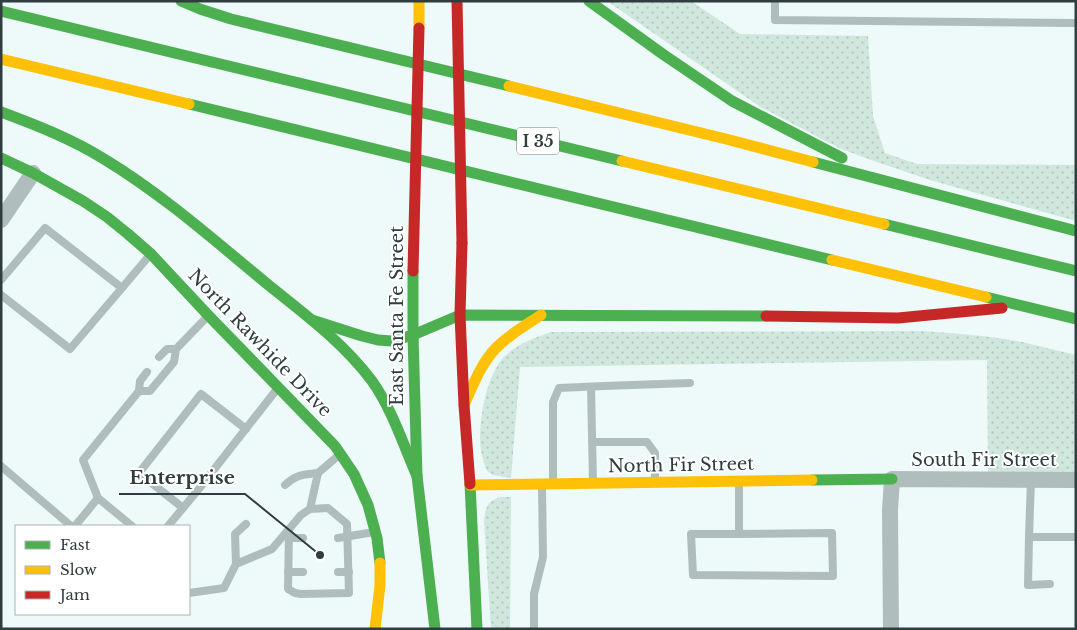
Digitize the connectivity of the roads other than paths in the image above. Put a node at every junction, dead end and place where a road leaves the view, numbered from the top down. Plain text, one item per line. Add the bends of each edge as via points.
1 (181, 1) edge
2 (419, 1) edge
3 (457, 1) edge
4 (589, 1) edge
5 (775, 1) edge
6 (1, 11) edge
7 (1076, 23) edge
8 (1, 59) edge
9 (1, 112) edge
10 (1, 158) edge
11 (33, 173) junction
12 (872, 178) junction
13 (1, 220) edge
14 (1076, 231) edge
15 (151, 254) junction
16 (1076, 271) edge
17 (1, 280) edge
18 (122, 288) junction
19 (1, 295) edge
20 (1023, 306) junction
21 (208, 315) junction
22 (460, 315) junction
23 (541, 315) junction
24 (1076, 319) edge
25 (312, 320) junction
26 (413, 335) junction
27 (176, 349) junction
28 (159, 357) dead end
29 (147, 372) dead end
30 (690, 383) dead end
31 (591, 386) junction
32 (279, 387) junction
33 (139, 391) junction
34 (464, 405) junction
35 (246, 429) junction
36 (592, 442) junction
37 (341, 454) junction
38 (1, 466) edge
39 (318, 473) junction
40 (418, 476) junction
41 (892, 479) junction
42 (1031, 480) junction
43 (1076, 480) edge
44 (739, 481) junction
45 (655, 483) junction
46 (548, 484) junction
47 (593, 484) junction
48 (285, 485) dead end
49 (470, 485) junction
50 (98, 498) junction
51 (184, 508) junction
52 (310, 509) junction
53 (246, 524) dead end
54 (69, 525) edge
55 (76, 525) edge
56 (131, 525) edge
57 (169, 525) edge
58 (376, 532) junction
59 (289, 534) junction
60 (739, 534) junction
61 (348, 537) junction
62 (1029, 537) junction
63 (1076, 537) edge
64 (303, 538) dead end
65 (338, 538) dead end
66 (236, 564) junction
67 (288, 572) junction
68 (303, 572) dead end
69 (338, 572) dead end
70 (348, 572) junction
71 (1050, 584) dead end
72 (190, 593) edge
73 (433, 608) junction
74 (375, 629) edge
75 (435, 629) edge
76 (445, 629) edge
77 (477, 629) edge
78 (534, 629) edge
79 (891, 629) edge

1 - 12 main road via 230,19 726,139
2 - 26 main road, East Santa Fe Street, bridge
3 - 22 main road, bridge via 462,242
4 - 12 main road via 732,101 842,158
5 - 7 lane via 775,20
6 - 16 main road, I 35
8 - 20 main road
9 - 25 main road via 73,141 105,159 148,188
10 - 11 main road, North Rawhide Drive
11 - 13 street
11 - 15 main road, North Rawhide Drive via 83,200
12 - 14 main road
15 - 18 lane
15 - 21 main road, North Rawhide Drive
17 - 18 lane via 45,228
18 - 19 lane via 70,349
20 - 23 main road via 898,318
20 - 24 main road
21 - 27 lane
21 - 32 main road, North Rawhide Drive
22 - 23 main road
22 - 26 main road
22 - 34 main road
23 - 34 main road via 508,337 491,355
25 - 26 main road via 378,340 392,342
25 - 40 main road via 374,384
26 - 40 main road, East Santa Fe Street
27 - 28 lane via 167,349
27 - 33 lane via 174,362 150,391
29 - 33 lane via 140,381
30 - 31 lane
31 - 36 lane
31 - 46 lane via 559,388 553,402
32 - 35 lane
32 - 37 main road, North Rawhide Drive
33 - 50 lane via 83,460
34 - 49 main road
35 - 51 lane
35 - 51 lane via 201,394 139,473
36 - 45 lane via 647,442 655,452
36 - 47 lane
37 - 39 lane
37 - 58 main road, North Rawhide Drive via 359,483
38 - 54 lane
39 - 48 lane via 299,475
39 - 52 lane
40 - 73 main road, East Santa Fe Street
41 - 42 street, South Fir Street
41 - 44 main road, North Fir Street
41 - 79 street
42 - 43 street, South Fir Street
42 - 62 lane
44 - 45 main road, North Fir Street
44 - 60 lane
45 - 47 main road, North Fir Street
46 - 47 main road, North Fir Street
46 - 49 main road, North Fir Street
46 - 78 lane via 543,557 534,594
49 - 77 main road
50 - 55 lane
50 - 56 lane
51 - 57 lane
52 - 59 lane via 301,515
52 - 61 lane via 328,508 338,515 347,524
53 - 66 lane via 235,534
58 - 61 lane
58 - 74 main road, North Rawhide Drive via 380,572
59 - 64 lane
59 - 66 lane via 272,549
59 - 67 lane
60 - 60 lane via 832,533 833,576 692,576 692,534
61 - 65 lane
61 - 70 lane
62 - 63 lane
62 - 71 lane via 1028,585
66 - 72 lane via 224,588
67 - 68 lane
67 - 70 lane via 288,589 301,594 349,593
69 - 70 lane
73 - 75 main road, East Santa Fe Street
73 - 76 main road

